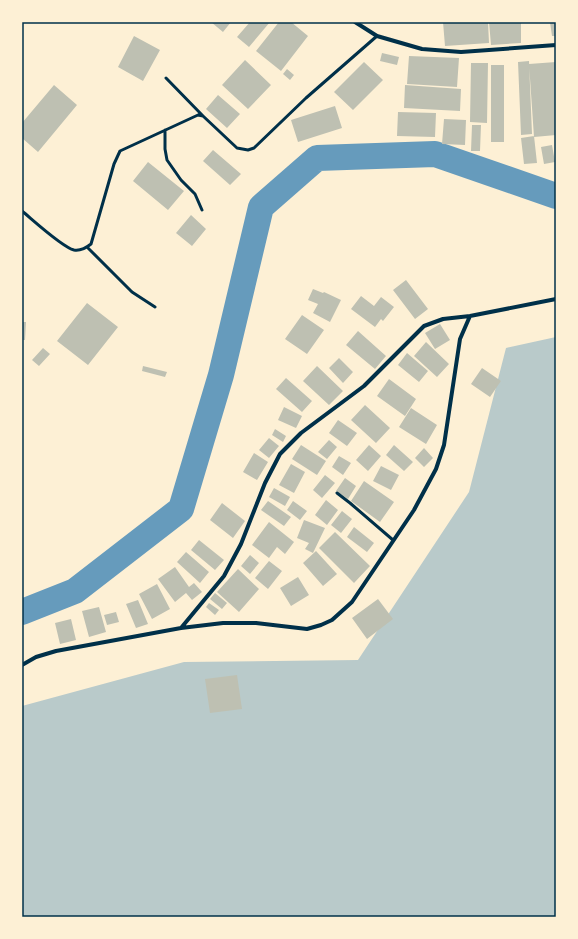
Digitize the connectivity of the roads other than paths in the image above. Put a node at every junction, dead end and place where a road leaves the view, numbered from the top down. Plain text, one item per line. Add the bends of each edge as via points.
1 (355, 22) edge
2 (377, 36) junction
3 (556, 45) edge
4 (166, 78) dead end
5 (203, 116) junction
6 (165, 130) junction
7 (202, 210) dead end
8 (22, 211) edge
9 (88, 248) junction
10 (556, 300) edge
11 (155, 307) dead end
12 (470, 316) junction
13 (337, 493) dead end
14 (393, 540) junction
15 (181, 628) junction
16 (22, 665) edge

1 - 2 street
2 - 3 street via 422,49 461,52
2 - 5 lane via 254,148 237,148
4 - 5 lane
5 - 6 lane via 193,117
6 - 7 lane via 168,160 194,194
6 - 9 lane via 120,151
8 - 9 lane via 66,247 79,250
9 - 11 lane via 132,292
10 - 12 street
12 - 14 street via 460,339 444,445 436,469 414,510
12 - 15 street via 443,319 424,326 364,386 280,454 265,483 241,544 224,576
13 - 14 lane
14 - 15 street via 352,602 332,620 321,625 307,629 256,623 223,623
15 - 16 street via 56,651 36,657

